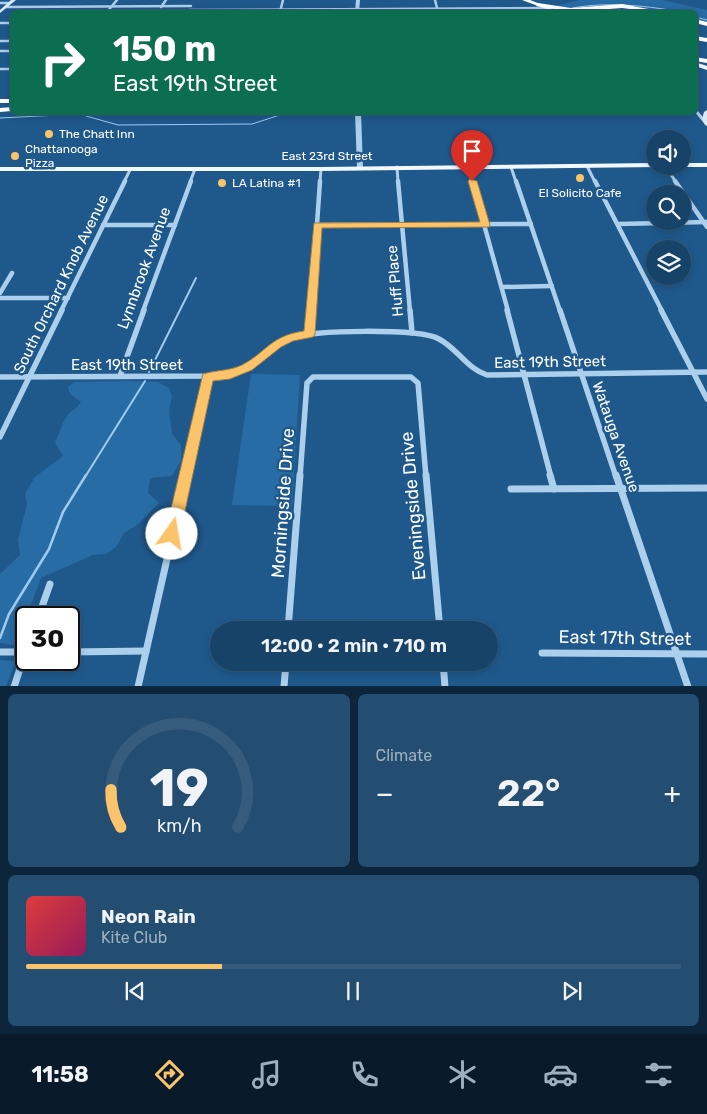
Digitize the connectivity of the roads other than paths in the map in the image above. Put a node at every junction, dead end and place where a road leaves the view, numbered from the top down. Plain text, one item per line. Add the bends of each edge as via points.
1 (117, 0) edge
2 (166, 0) edge
3 (194, 0) edge
4 (525, 0) edge
5 (0, 3) edge
6 (538, 5) junction
7 (112, 6) junction
8 (161, 6) junction
9 (191, 6) junction
10 (5, 7) edge
11 (547, 8) junction
12 (109, 10) edge
13 (189, 10) edge
14 (522, 10) edge
15 (552, 10) edge
16 (571, 10) edge
17 (571, 10) edge
18 (603, 10) edge
19 (636, 10) edge
20 (648, 10) edge
21 (707, 112) edge
22 (358, 115) edge
23 (706, 123) edge
24 (646, 165) edge
25 (691, 165) edge
26 (511, 166) junction
27 (587, 166) junction
28 (706, 166) edge
29 (468, 167) junction
30 (360, 168) junction
31 (397, 168) junction
32 (0, 169) edge
33 (195, 169) junction
34 (321, 169) junction
35 (130, 170) junction
36 (671, 175) edge
37 (705, 222) edge
38 (531, 224) junction
39 (618, 224) junction
40 (103, 225) junction
41 (175, 225) junction
42 (318, 225) junction
43 (403, 225) junction
44 (485, 225) junction
45 (707, 227) edge
46 (12, 273) dead end
47 (502, 286) junction
48 (552, 286) junction
49 (0, 293) edge
50 (0, 298) edge
51 (68, 298) junction
52 (412, 333) junction
53 (310, 334) junction
54 (693, 372) junction
55 (707, 372) edge
56 (581, 374) junction
57 (523, 375) junction
58 (120, 376) junction
59 (0, 377) edge
60 (29, 378) junction
61 (208, 378) junction
62 (308, 379) joint
63 (707, 399) edge
64 (0, 436) edge
65 (707, 488) edge
66 (511, 489) dead end
67 (554, 489) junction
68 (620, 490) junction
69 (50, 584) dead end
70 (42, 606) edge
71 (289, 621) edge
72 (439, 621) edge
73 (146, 650) junction
74 (15, 651) edge
75 (0, 652) edge
76 (80, 652) edge
77 (542, 652) dead end
78 (676, 654) junction
79 (707, 654) edge
80 (19, 671) edge
81 (285, 671) edge
82 (444, 671) edge
83 (14, 686) edge
84 (138, 686) edge
85 (284, 686) edge
86 (445, 686) edge
87 (688, 686) edge

1 - 7 street
2 - 8 street
3 - 9 street
4 - 6 highway
5 - 10 street
6 - 11 highway
6 - 17 highway
7 - 8 street
7 - 10 street
7 - 12 street
8 - 9 street
9 - 13 street
11 - 14 street
11 - 15 highway
16 - 20 highway via 622,6
18 - 19 highway
21 - 23 main road
22 - 30 street
24 - 27 main road, East 23rd Street
25 - 28 main road
26 - 27 main road, East 23rd Street
26 - 29 main road, East 23rd Street
26 - 38 street, Watauga Avenue
27 - 39 street
29 - 31 main road, East 23rd Street
29 - 44 street
30 - 31 main road, East 23rd Street
30 - 34 main road, East 23rd Street
31 - 43 street, Huff Place
32 - 35 main road, East 23rd Street
33 - 34 main road, East 23rd Street
33 - 35 main road, East 23rd Street
33 - 41 street, Lynnbrook Avenue
34 - 42 street
35 - 40 street, South Orchard Knob Avenue
36 - 37 street
37 - 39 street
37 - 45 street
38 - 44 street
38 - 48 street, Watauga Avenue
39 - 54 street
40 - 41 street
40 - 51 street, South Orchard Knob Avenue
41 - 58 street, Lynnbrook Avenue
42 - 43 street
42 - 53 street
43 - 44 street
43 - 52 street, Huff Place
44 - 47 street
46 - 49 street
47 - 48 street
47 - 57 street
48 - 56 street, Watauga Avenue
50 - 51 street
51 - 60 street, South Orchard Knob Avenue
52 - 53 street, East 19th Street
52 - 57 street, East 19th Street via 444,340 478,374
53 - 61 street, East 19th Street via 291,337 277,344 248,367
54 - 55 street, East 19th Street
54 - 56 street, East 19th Street
54 - 63 street
56 - 57 street, East 19th Street
56 - 68 street, Watauga Avenue
57 - 67 street
58 - 60 street, East 19th Street
58 - 61 street, East 19th Street
59 - 60 street, East 19th Street
60 - 64 street, South Orchard Knob Avenue
61 - 73 street
62 - 71 street, Morningside Drive
62 - 72 street, Eveningside Drive via 416,379
65 - 68 street
66 - 67 street
67 - 68 street
68 - 78 street, Watauga Avenue
69 - 70 street
73 - 76 street
73 - 84 street
74 - 75 street
77 - 78 street, East 17th Street
78 - 79 street, East 17th Street
78 - 87 street, Watauga Avenue
80 - 83 street
81 - 85 street
82 - 86 street

